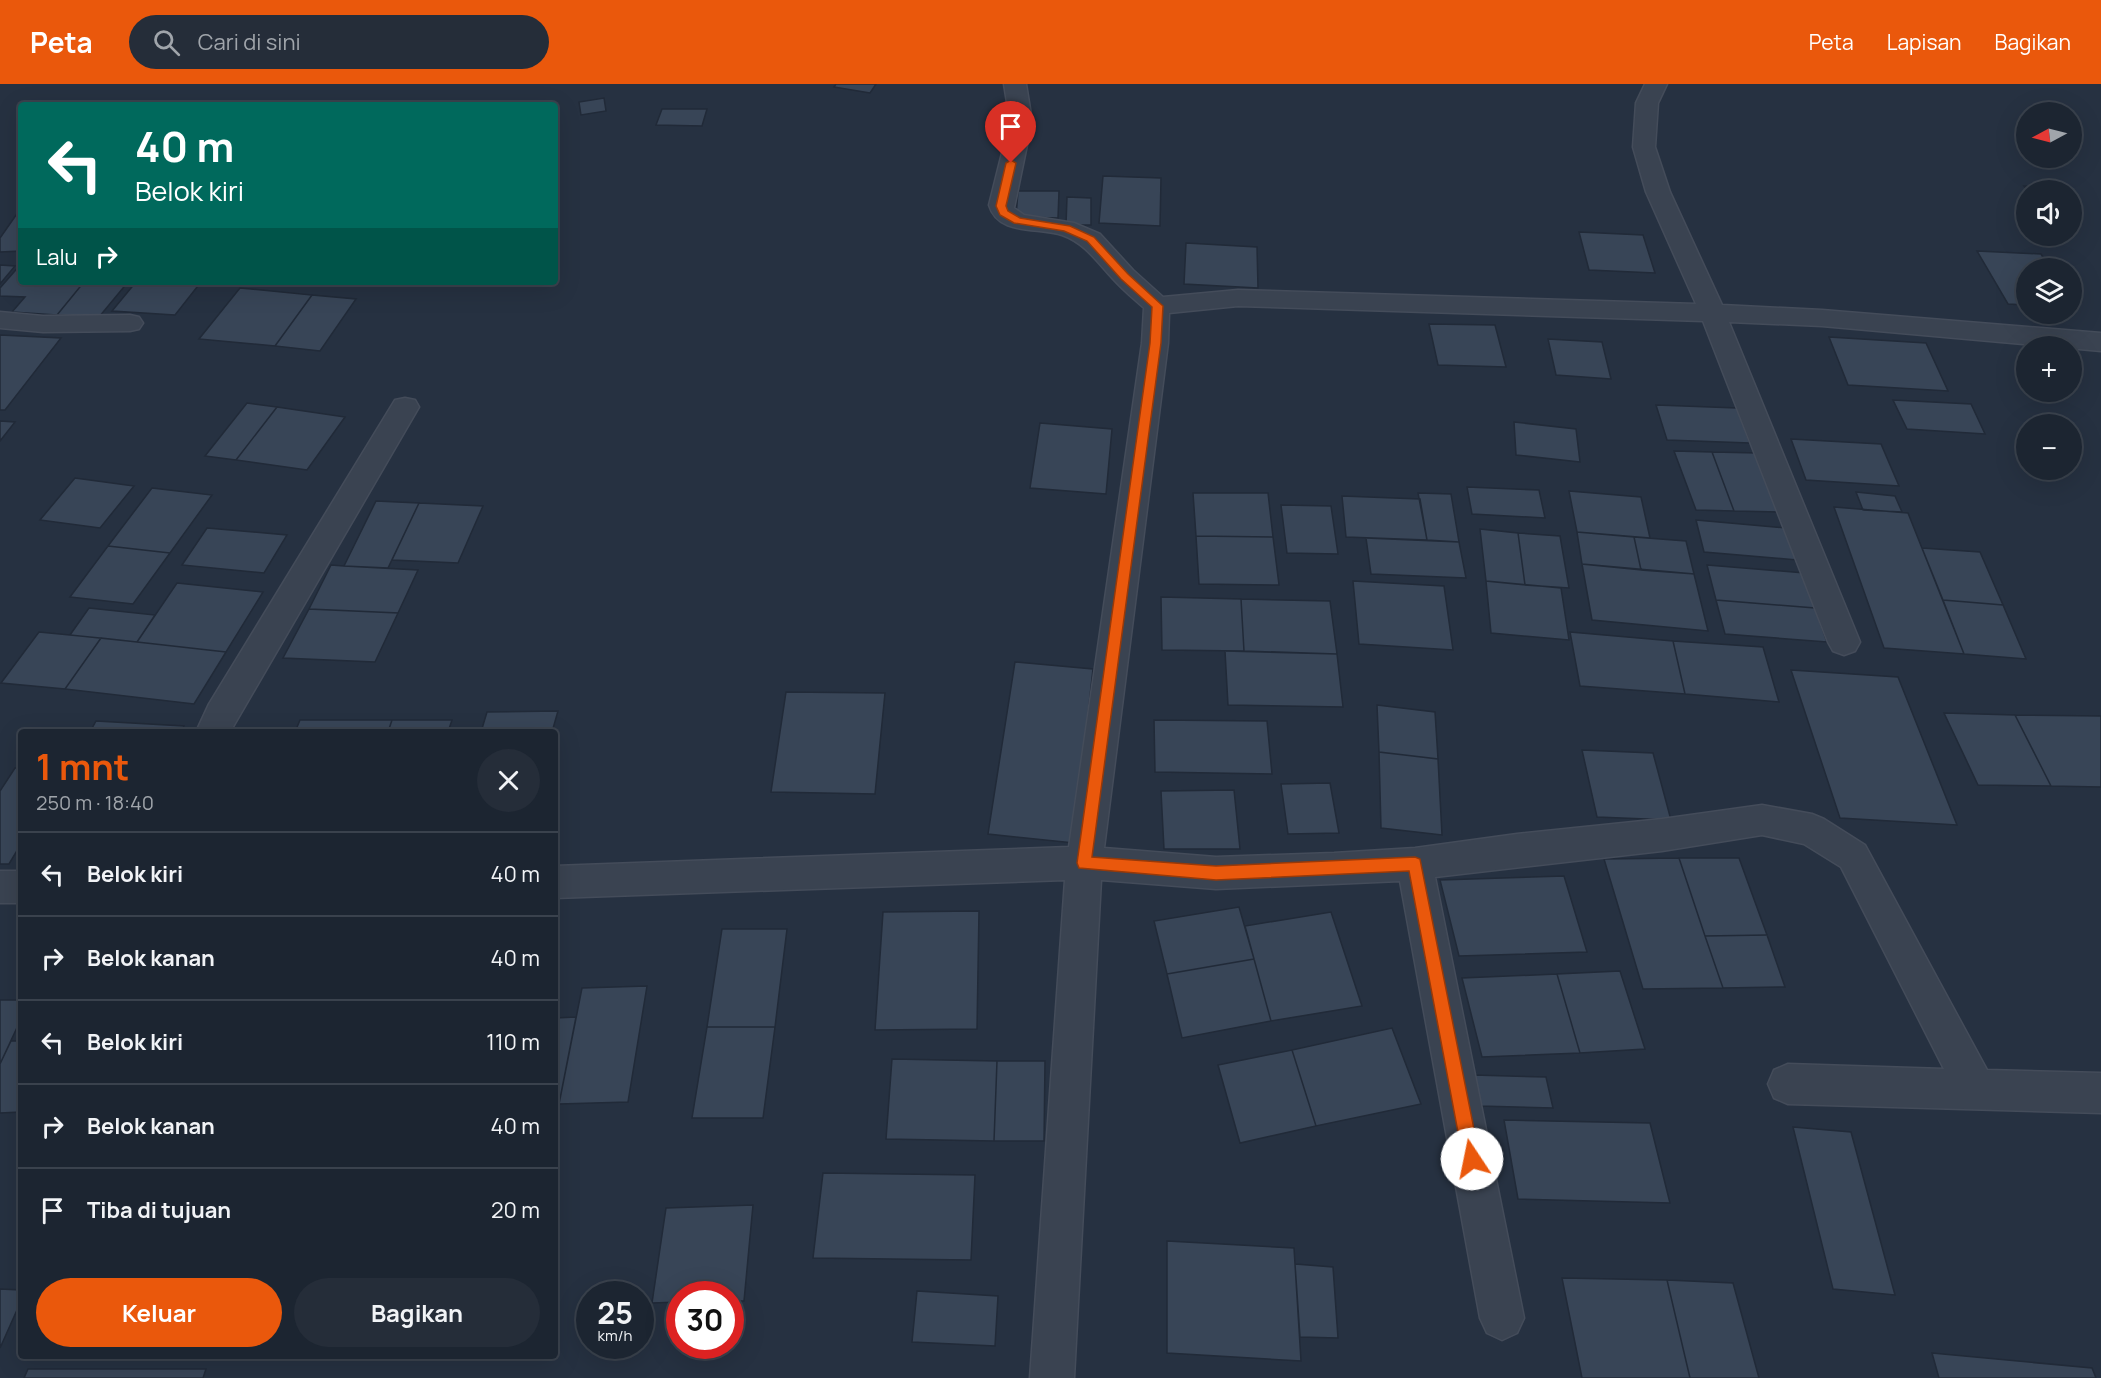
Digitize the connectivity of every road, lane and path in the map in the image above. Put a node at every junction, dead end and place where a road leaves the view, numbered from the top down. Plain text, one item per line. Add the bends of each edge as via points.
1 (1015, 84) edge
2 (1656, 84) edge
3 (1157, 306) junction
4 (1713, 313) junction
5 (0, 320) edge
6 (130, 323) dead end
7 (2101, 342) edge
8 (405, 407) dead end
9 (1844, 642) dead end
10 (214, 729) edge
11 (1084, 863) junction
12 (1415, 864) junction
13 (558, 882) edge
14 (0, 887) edge
15 (18, 887) edge
16 (1788, 1084) dead end
17 (1976, 1089) junction
18 (2101, 1093) edge
19 (1502, 1318) dead end
20 (1052, 1378) edge

1 - 3 street via 1021,121 1001,206 1004,213 1017,221 1066,228 1091,239
2 - 4 street via 1647,103 1644,147 1658,192
3 - 4 street via 1238,298
3 - 11 street
4 - 7 street via 1822,318
4 - 9 street
5 - 6 street via 43,324
8 - 10 street
11 - 12 street via 1216,873
11 - 13 street
11 - 20 street
12 - 17 street via 1762,820 1812,830 1853,856
12 - 19 street
14 - 15 street
16 - 17 street
17 - 18 street

